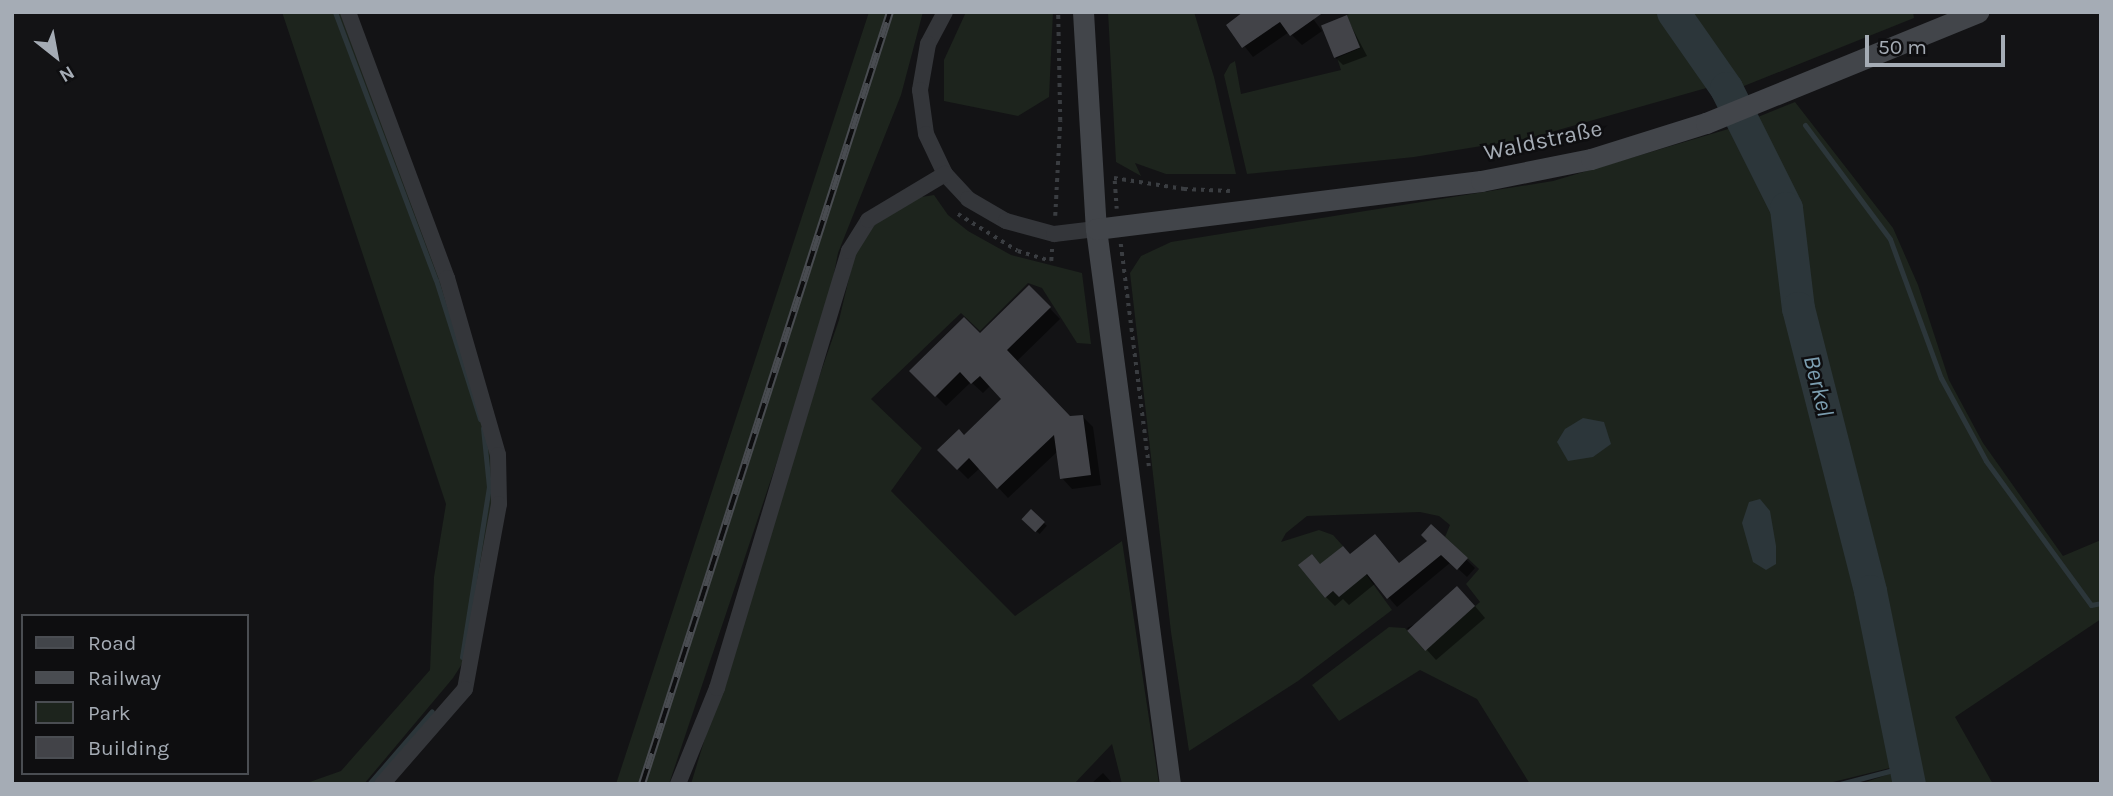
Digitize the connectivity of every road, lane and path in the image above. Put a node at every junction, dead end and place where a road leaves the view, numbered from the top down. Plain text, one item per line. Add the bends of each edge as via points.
1 (348, 12) edge
2 (945, 12) edge
3 (1058, 12) edge
4 (1083, 12) edge
5 (1978, 12) edge
6 (1059, 162) dead end
7 (945, 174) junction
8 (1235, 191) dead end
9 (1119, 227) junction
10 (1097, 229) junction
11 (382, 784) edge
12 (678, 784) edge
13 (1170, 784) edge

1 - 11 street via 447,278 498,454 499,504 465,690
2 - 7 street via 928,44 920,90 926,134
3 - 6 path
4 - 10 street
5 - 9 street, Waldstraße via 1706,123 1591,159 1515,175
7 - 10 street via 968,199 1006,222 1054,234
7 - 12 street via 868,220 849,251 717,688
8 - 9 path via 1114,178
9 - 10 street, Waldstraße
10 - 13 street

